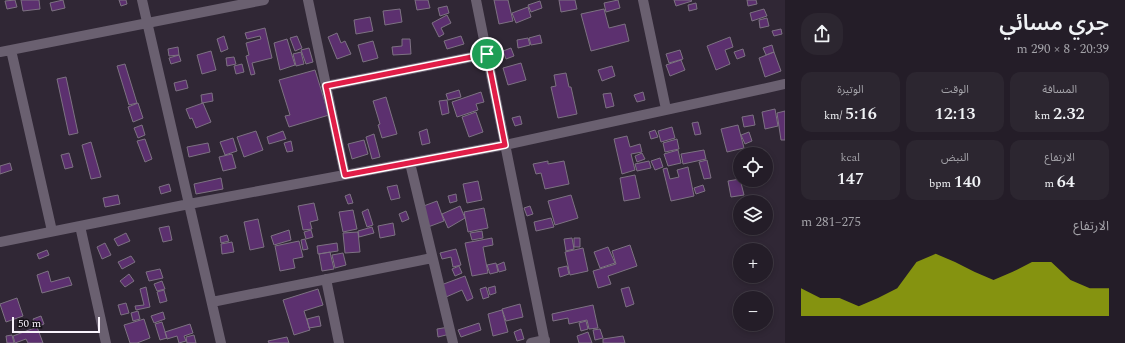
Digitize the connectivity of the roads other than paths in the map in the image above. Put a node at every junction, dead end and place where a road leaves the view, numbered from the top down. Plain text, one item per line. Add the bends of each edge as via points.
1 (142, 0) edge
2 (264, 0) edge
3 (308, 0) edge
4 (476, 0) edge
5 (643, 0) edge
6 (147, 23) junction
7 (11, 50) junction
8 (0, 52) edge
9 (487, 54) junction
10 (785, 84) edge
11 (326, 86) junction
12 (666, 109) junction
13 (505, 145) junction
14 (410, 163) junction
15 (345, 175) junction
16 (189, 204) junction
17 (80, 226) junction
18 (52, 231) junction
19 (0, 242) edge
20 (432, 258) junction
21 (326, 279) junction
22 (212, 302) junction
23 (545, 341) edge
24 (106, 343) edge
25 (221, 343) edge
26 (339, 343) edge
27 (453, 343) edge
28 (531, 343) edge

1 - 6 street
2 - 6 street
3 - 11 street
4 - 9 street
5 - 12 street
6 - 7 street
6 - 16 street
7 - 8 street
7 - 18 street
9 - 11 street
9 - 13 street
10 - 12 street
11 - 15 street
12 - 13 street
13 - 14 street
13 - 23 street
14 - 15 street
14 - 20 street
15 - 16 street
16 - 17 street
16 - 22 street
17 - 18 street
17 - 24 street
18 - 19 street
20 - 21 street
20 - 27 street
21 - 22 street
21 - 26 street
22 - 25 street
23 - 28 street

